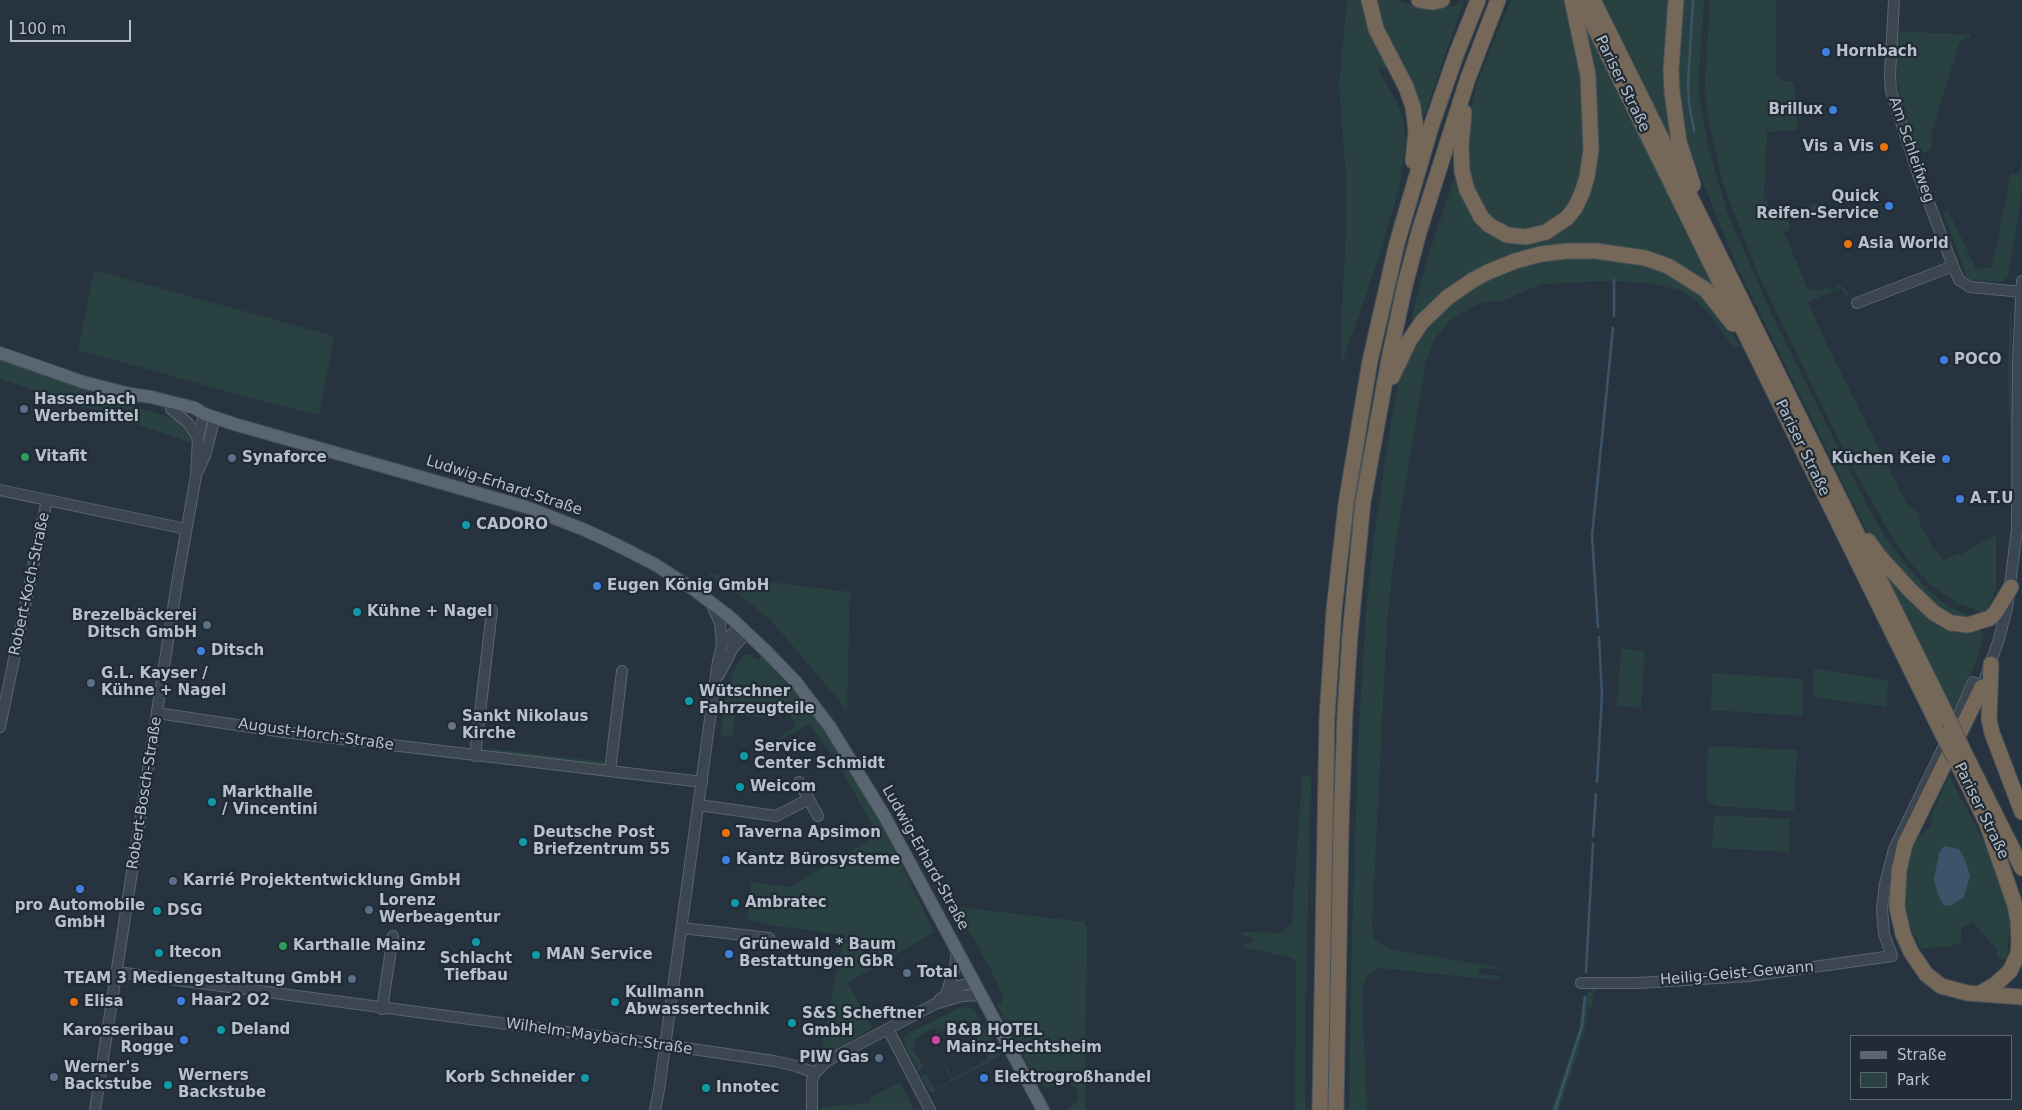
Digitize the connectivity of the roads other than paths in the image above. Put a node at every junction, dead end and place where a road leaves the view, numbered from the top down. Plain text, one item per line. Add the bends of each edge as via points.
1 (1369, 0) edge
2 (1419, 0) edge
3 (1442, 0) edge
4 (1478, 0) edge
5 (1498, 0) edge
6 (1572, 0) edge
7 (1582, 0) edge
8 (1593, 0) edge
9 (1676, 0) edge
10 (1894, 0) edge
11 (1468, 78) junction
12 (1705, 227) junction
13 (1397, 243) junction
14 (1953, 266) junction
15 (2022, 281) edge
16 (2022, 292) edge
17 (1857, 303) dead end
18 (0, 353) edge
19 (1757, 358) junction
20 (130, 394) junction
21 (170, 409) junction
22 (209, 416) junction
23 (1377, 421) junction
24 (198, 438) junction
25 (196, 476) junction
26 (1832, 483) junction
27 (0, 490) edge
28 (47, 500) junction
29 (2020, 510) edge
30 (186, 529) junction
31 (2011, 586) junction
32 (710, 602) junction
33 (492, 610) dead end
34 (744, 630) junction
35 (722, 645) junction
36 (1991, 664) junction
37 (622, 671) dead end
38 (716, 686) junction
39 (1982, 687) junction
40 (157, 713) junction
41 (0, 727) edge
42 (1946, 728) junction
43 (1959, 754) junction
44 (474, 756) junction
45 (610, 771) junction
46 (702, 782) junction
47 (799, 782) dead end
48 (808, 799) junction
49 (699, 805) junction
50 (2022, 812) edge
51 (818, 816) dead end
52 (1986, 821) junction
53 (2022, 868) edge
54 (2022, 895) edge
55 (682, 928) junction
56 (393, 936) dead end
57 (769, 938) dead end
58 (956, 950) junction
59 (116, 972) junction
60 (974, 982) junction
61 (1581, 983) dead end
62 (1981, 992) junction
63 (946, 994) junction
64 (981, 995) junction
65 (2022, 997) edge
66 (935, 1004) junction
67 (382, 1009) junction
68 (888, 1029) junction
69 (665, 1045) junction
70 (815, 1073) junction
71 (95, 1110) edge
72 (655, 1110) edge
73 (812, 1110) edge
74 (930, 1110) edge
75 (1043, 1110) edge
76 (1320, 1110) edge
77 (1336, 1110) edge

1 - 13 highway via 1376,29 1406,87 1416,130 1414,157
2 - 3 highway
4 - 13 highway via 1431,128
5 - 11 highway
6 - 11 highway via 1588,75 1591,149 1582,193 1575,208 1558,226 1534,235 1507,235 1489,225 1475,209 1466,190 1461,162
7 - 19 highway, Pariser Straße
8 - 12 highway
9 - 12 highway via 1671,70 1674,116
10 - 14 street, Am Schleifweg via 1890,91
11 - 23 highway via 1405,286
12 - 26 highway, Pariser Straße
13 - 76 highway via 1358,423 1335,601 1327,718
14 - 16 street, Am Schleifweg via 1959,280 1970,287
14 - 17 street
15 - 16 street
16 - 29 street via 2018,360
18 - 20 main road, Ludwig-Erhard-Straße via 82,382
19 - 23 highway via 1706,290 1668,266 1639,257 1596,251 1541,254 1515,261 1473,280 1433,311 1409,341 1399,360
19 - 42 highway, Pariser Straße
20 - 21 main road, Ludwig-Erhard-Straße
20 - 22 main road, Ludwig-Erhard-Straße via 195,408
21 - 22 main road, Ludwig-Erhard-Straße
21 - 24 street via 188,423
22 - 24 street, Robert-Bosch-Straße
22 - 25 street, Robert-Bosch-Straße via 205,456
22 - 32 main road, Ludwig-Erhard-Straße via 557,518 636,555
23 - 77 highway via 1363,502 1350,635 1341,828
24 - 25 street, Robert-Bosch-Straße
25 - 30 street, Robert-Bosch-Straße
26 - 31 highway via 1879,556 1944,620 1963,626 1984,621 1996,612
26 - 42 highway, Pariser Straße
27 - 28 street
28 - 30 street
28 - 41 street, Robert-Koch-Straße
29 - 31 street
30 - 40 street, Robert-Bosch-Straße
31 - 36 street
32 - 34 main road, Ludwig-Erhard-Straße
32 - 35 street via 720,623
33 - 44 street
34 - 35 street via 733,633
34 - 38 street
34 - 58 main road, Ludwig-Erhard-Straße via 796,682 830,727 874,797
35 - 38 street
36 - 39 street
36 - 50 highway via 1989,719
37 - 45 street
38 - 46 street
39 - 61 street, Heilig-Geist-Gewann via 1973,682 1894,848 1882,909 1884,934 1892,956 1749,976
39 - 62 highway via 1905,844 1896,896 1907,945 1926,974 1950,990
40 - 44 street, August-Horch-Straße
40 - 59 street, Robert-Bosch-Straße
42 - 43 highway, Pariser Straße, bridge
43 - 52 highway, Pariser Straße
43 - 53 highway, Pariser Straße
44 - 45 street, August-Horch-Straße
45 - 46 street, August-Horch-Straße
46 - 49 street
47 - 48 street
48 - 49 street via 776,816
48 - 51 street
49 - 55 street
52 - 54 highway, Pariser Straße
52 - 62 highway via 2015,905 2019,942 2018,954 2010,971
55 - 57 street
55 - 69 street
56 - 67 street
58 - 60 main road, Ludwig-Erhard-Straße
58 - 63 street via 955,968
59 - 67 street, Wilhelm-Maybach-Straße
59 - 71 street, Robert-Bosch-Straße
60 - 63 street
60 - 64 main road, Ludwig-Erhard-Straße
62 - 65 highway
63 - 66 street
64 - 66 street via 962,996
64 - 75 main road, Ludwig-Erhard-Straße
66 - 68 street
67 - 69 street, Wilhelm-Maybach-Straße
68 - 70 street via 826,1061
68 - 74 street
69 - 70 street, Wilhelm-Maybach-Straße via 774,1061
69 - 72 street
70 - 73 street via 811,1086

